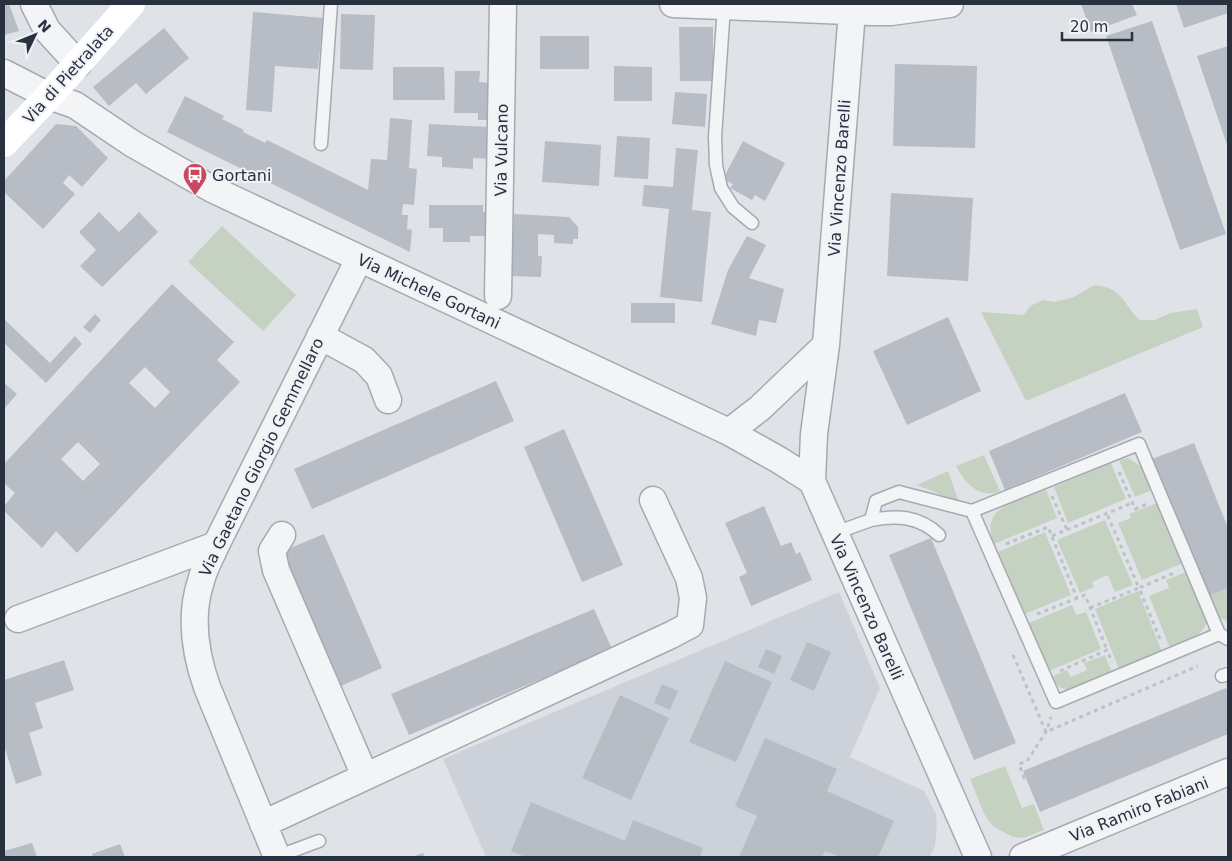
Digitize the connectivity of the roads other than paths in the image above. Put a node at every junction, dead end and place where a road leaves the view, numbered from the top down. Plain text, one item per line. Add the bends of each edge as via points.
1 (34, 4) edge
2 (131, 4) edge
3 (331, 4) edge
4 (504, 4) edge
5 (673, 4) edge
6 (950, 4) edge
7 (724, 6) junction
8 (891, 8) edge
9 (852, 11) junction
10 (78, 64) junction
11 (4, 73) edge
12 (49, 96) junction
13 (4, 143) edge
14 (321, 144) dead end
15 (752, 223) dead end
16 (359, 259) junction
17 (498, 296) dead end
18 (320, 336) junction
19 (826, 345) junction
20 (388, 400) dead end
21 (729, 432) junction
22 (812, 481) junction
23 (653, 500) dead end
24 (972, 510) junction
25 (871, 520) junction
26 (835, 533) junction
27 (282, 535) dead end
28 (939, 535) dead end
29 (216, 545) junction
30 (18, 619) dead end
31 (1224, 637) edge
32 (1228, 772) edge
33 (365, 776) junction
34 (263, 824) junction
35 (319, 841) dead end
36 (1049, 852) edge
37 (277, 857) edge
38 (978, 857) edge
39 (1023, 857) edge

1 - 10 street via 47,30
2 - 10 street, Via di Pietralata
3 - 14 lane
4 - 17 street, Via Vulcano
5 - 7 street
6 - 8 street
7 - 9 street
7 - 15 lane via 716,165 721,188 733,207
8 - 9 street
9 - 19 street, Via Vincenzo Barelli
10 - 12 street, Via di Pietralata
11 - 12 street, Via Michele Gortani
12 - 13 street, Via di Pietralata
12 - 16 street, Via Michele Gortani via 75,105 133,144 212,190
16 - 18 street, Via Gaetano Giorgio Gemmellaro
16 - 21 street, Via Michele Gortani
18 - 20 street via 364,360 379,376
18 - 29 street, Via Gaetano Giorgio Gemmellaro
19 - 21 street via 760,408
19 - 22 street, Via Vincenzo Barelli via 814,434
21 - 22 street, Via Michele Gortani
22 - 26 street, Via Vincenzo Barelli
23 - 33 street via 689,578 693,598 690,625
24 - 25 lane via 899,492 876,501
24 - 31 lane via 1056,702 1167,656
24 - 31 lane via 1139,444
25 - 26 lane
25 - 28 lane via 898,516 916,521
26 - 38 street, Via Vincenzo Barelli
27 - 33 street via 272,551 276,570
29 - 30 street
29 - 34 street, Via Gaetano Giorgio Gemmellaro via 201,581 194,638 207,688
32 - 36 street, Via Ramiro Fabiani
33 - 34 street
34 - 37 street, Via Gaetano Giorgio Gemmellaro
35 - 37 lane
36 - 39 street, Via Ramiro Fabiani

